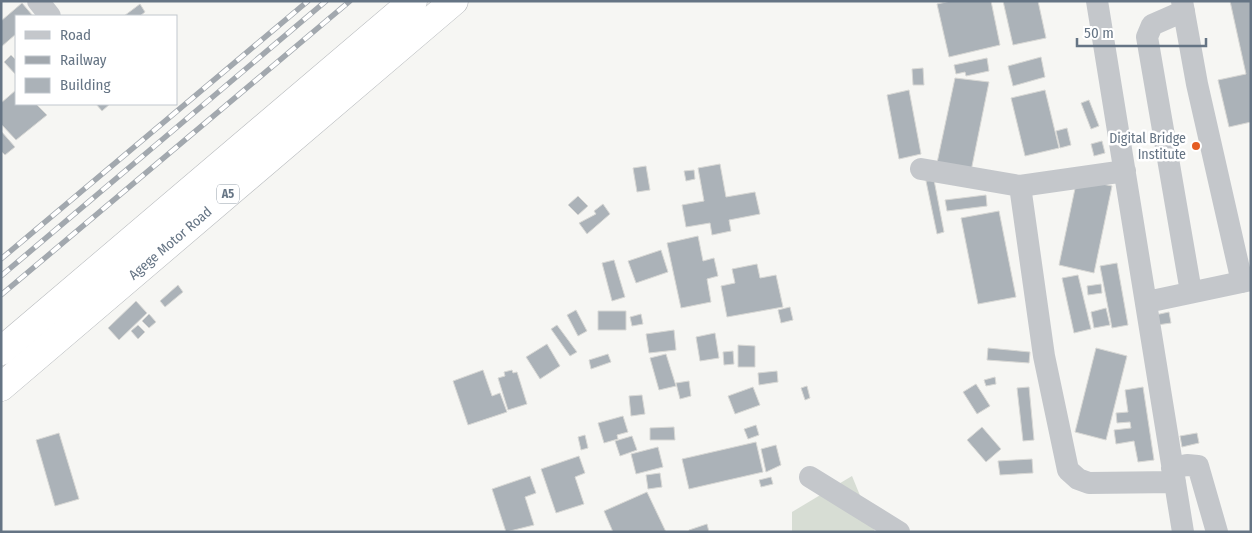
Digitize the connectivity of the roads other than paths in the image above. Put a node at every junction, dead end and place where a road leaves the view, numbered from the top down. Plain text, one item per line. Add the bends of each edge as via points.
1 (38, 1) edge
2 (413, 1) edge
3 (454, 1) edge
4 (1097, 1) edge
5 (1183, 6) edge
6 (49, 15) edge
7 (921, 169) dead end
8 (1124, 171) junction
9 (1020, 186) junction
10 (194, 188) junction
11 (214, 206) junction
12 (1246, 281) edge
13 (1192, 292) junction
14 (1146, 302) junction
15 (1, 351) edge
16 (1, 387) edge
17 (1174, 475) junction
18 (810, 477) dead end
19 (899, 532) edge
20 (1184, 532) edge
21 (1217, 532) edge

1 - 6 lane
2 - 10 highway, Agege Motor Road / A5
3 - 11 highway, Agege Motor Road / A5
4 - 8 lane
5 - 12 lane via 1197,84
5 - 13 lane via 1152,25 1147,36
7 - 9 lane
8 - 9 lane
8 - 14 lane
9 - 17 lane via 1044,356 1068,470 1089,483
10 - 11 highway
10 - 15 highway, Agege Motor Road / A5
11 - 16 highway, Agege Motor Road / A5
12 - 13 lane
13 - 14 lane
14 - 17 lane
17 - 20 lane
17 - 21 lane via 1187,465 1198,466
18 - 19 lane

